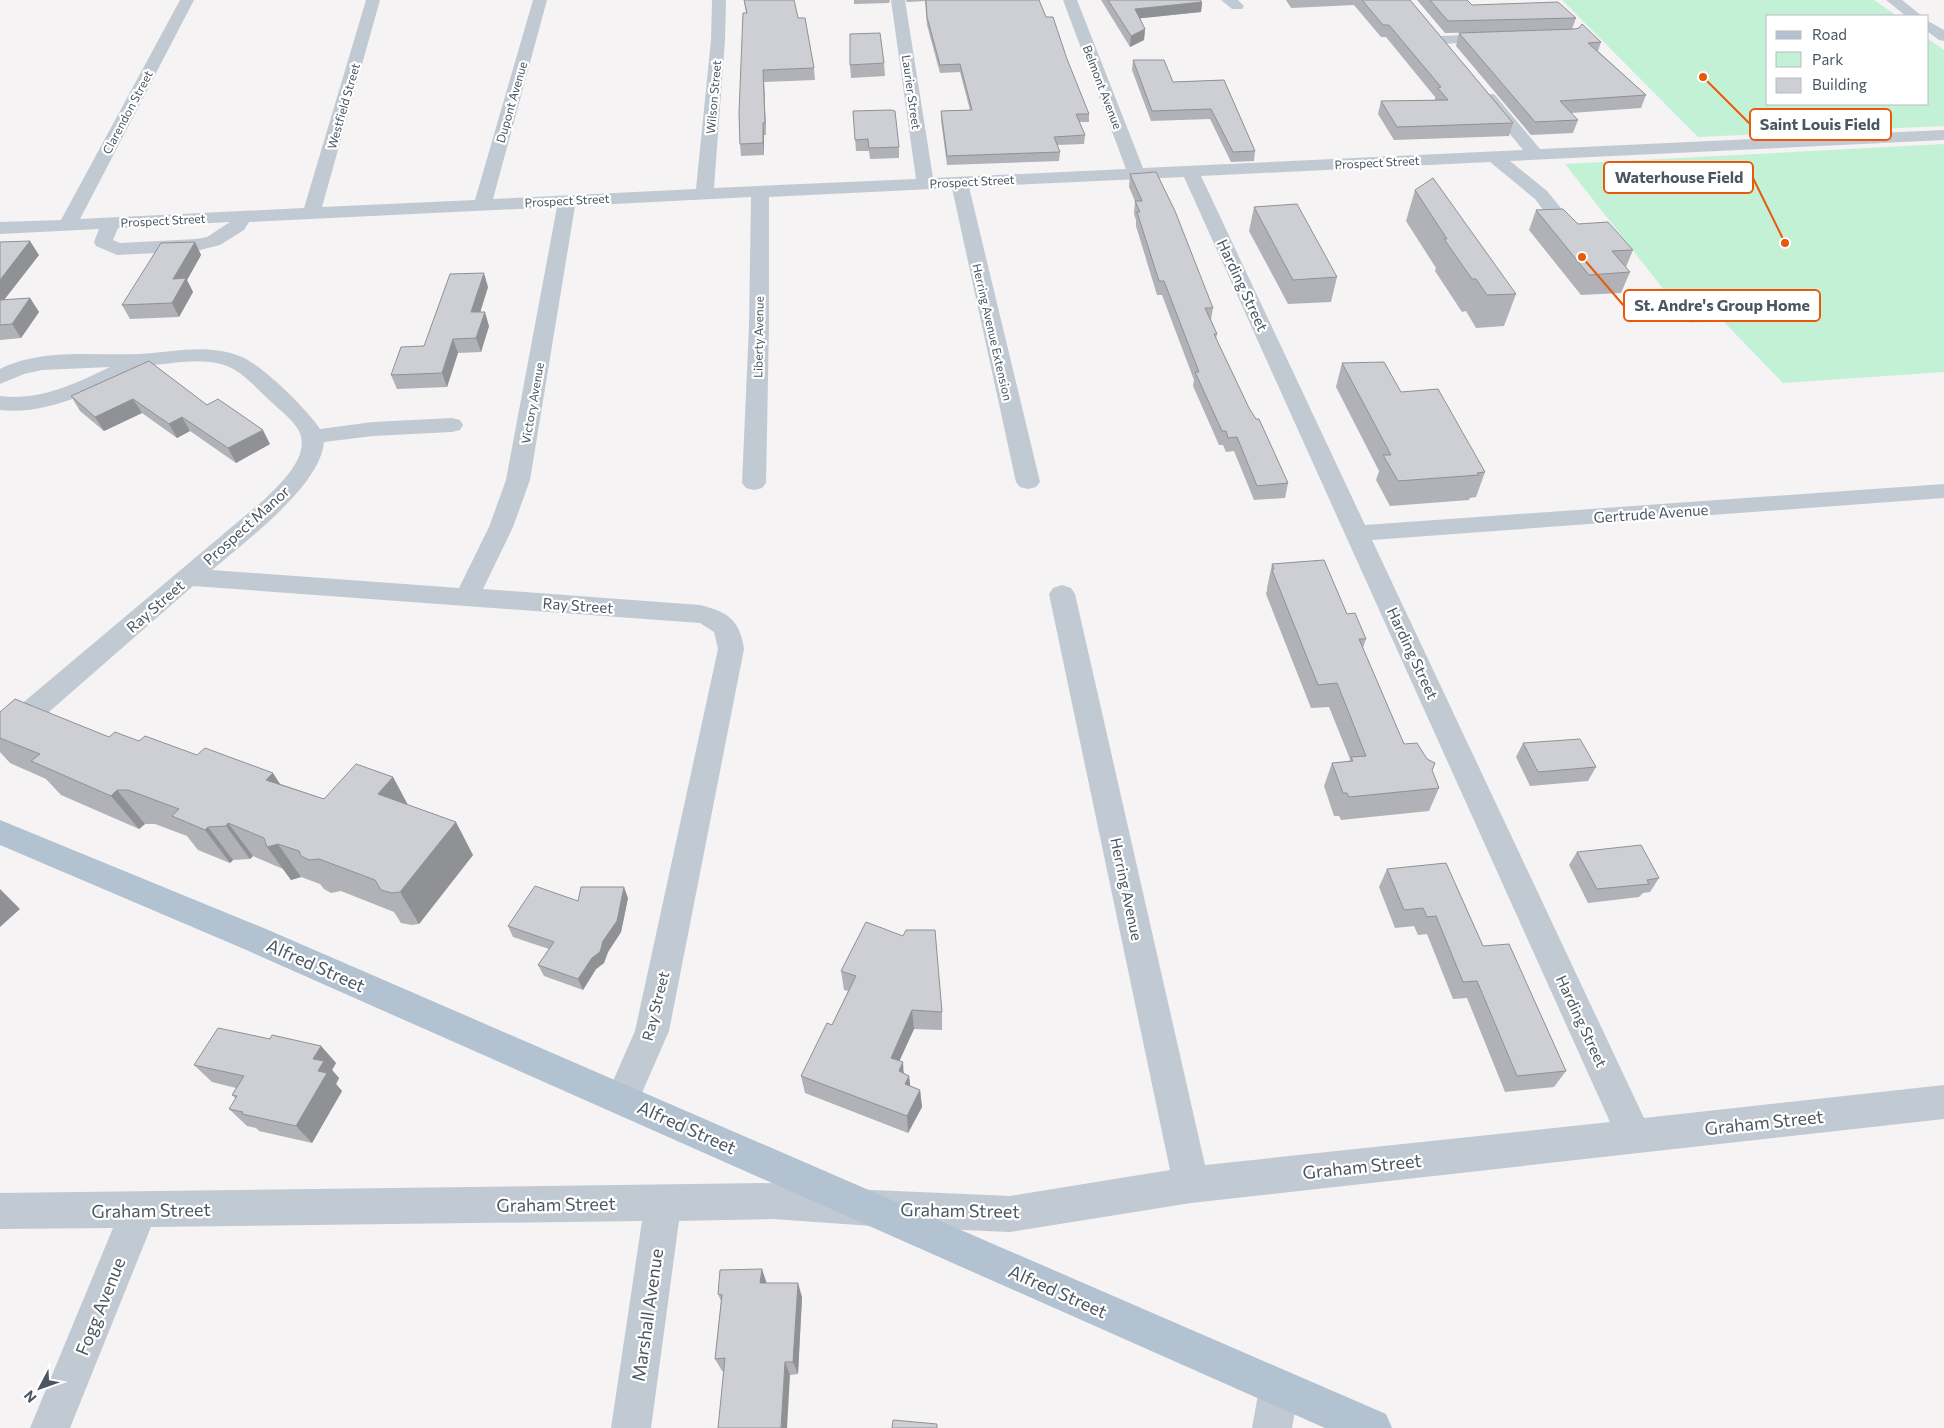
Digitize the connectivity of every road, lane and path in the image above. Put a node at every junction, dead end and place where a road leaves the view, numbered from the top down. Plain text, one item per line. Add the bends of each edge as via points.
1 (187, 0) edge
2 (373, 0) edge
3 (540, 0) edge
4 (719, 0) edge
5 (898, 0) edge
6 (1070, 0) edge
7 (1893, 0) edge
8 (1915, 15) edge
9 (1929, 26) edge
10 (1429, 27) edge
11 (1510, 37) edge
12 (1944, 37) edge
13 (1440, 40) junction
14 (1453, 55) edge
15 (1478, 86) edge
16 (1944, 135) edge
17 (1536, 154) junction
18 (1493, 156) junction
19 (1190, 170) junction
20 (1136, 173) junction
21 (959, 182) junction
22 (925, 183) junction
23 (760, 191) junction
24 (705, 193) junction
25 (567, 200) junction
26 (483, 204) junction
27 (312, 212) junction
28 (244, 216) junction
29 (113, 222) junction
30 (68, 224) junction
31 (0, 228) edge
32 (1571, 233) edge
33 (142, 360) junction
34 (0, 378) edge
35 (0, 404) edge
36 (452, 425) dead end
37 (312, 437) junction
38 (1028, 482) dead end
39 (754, 483) dead end
40 (1944, 491) edge
41 (1358, 533) junction
42 (188, 577) junction
43 (1062, 594) dead end
44 (466, 597) junction
45 (0, 738) edge
46 (0, 832) edge
47 (622, 1098) junction
48 (1944, 1102) edge
49 (1634, 1136) junction
50 (1191, 1185) junction
51 (663, 1203) junction
52 (872, 1208) junction
53 (0, 1211) edge
54 (139, 1211) junction
55 (1279, 1389) junction
56 (50, 1428) edge
57 (631, 1428) edge
58 (1272, 1428) edge
59 (1372, 1428) edge

1 - 30 street, Clarendon Street
2 - 27 street, Westfield Street
3 - 26 street, Dupont Avenue
4 - 24 street, Wilson Street
5 - 22 street, Laurier Street
6 - 20 street, Belmont Avenue
7 - 8 street
9 - 12 street
10 - 13 street
11 - 13 street
13 - 14 street
15 - 17 street
16 - 17 street, Prospect Street
17 - 18 street, Prospect Street
18 - 19 street, Prospect Street
18 - 32 street via 1540,195
19 - 20 street, Prospect Street
19 - 41 street, Harding Street
20 - 21 street, Prospect Street
21 - 22 street, Prospect Street
21 - 38 street, Herring Avenue Extension
22 - 23 street, Prospect Street
23 - 24 street, Prospect Street
23 - 39 street, Liberty Avenue
24 - 25 street, Prospect Street
25 - 26 street, Prospect Street
25 - 44 street, Victory Avenue via 518,480 501,527
26 - 27 street, Prospect Street
27 - 28 street, Prospect Street
28 - 29 street, Prospect Street
28 - 29 street via 231,231 206,243 128,249 111,247 103,242
29 - 30 street, Prospect Street
30 - 31 street, Prospect Street
33 - 34 street via 39,364 12,370
33 - 35 street via 62,396 24,404
33 - 37 street via 197,355 230,360 254,372 301,420
36 - 37 street via 373,429
37 - 42 street, Prospect Manor via 310,458 289,488
40 - 41 street, Gertrude Avenue
41 - 49 street, Harding Street
42 - 44 street, Ray Street
42 - 45 street, Ray Street
43 - 50 street, Herring Avenue
44 - 47 street, Ray Street via 700,614 721,622 730,636 731,649 652,1031
46 - 47 main road, Alfred Street
47 - 52 main road, Alfred Street
48 - 49 street, Graham Street
49 - 50 street, Graham Street
50 - 52 street, Graham Street via 1010,1214
51 - 52 street, Graham Street via 773,1201
51 - 54 street, Graham Street
51 - 57 street, Marshall Avenue
52 - 55 main road, Alfred Street
53 - 54 street, Graham Street
54 - 56 street, Fogg Avenue
55 - 58 street
55 - 59 main road, Alfred Street

